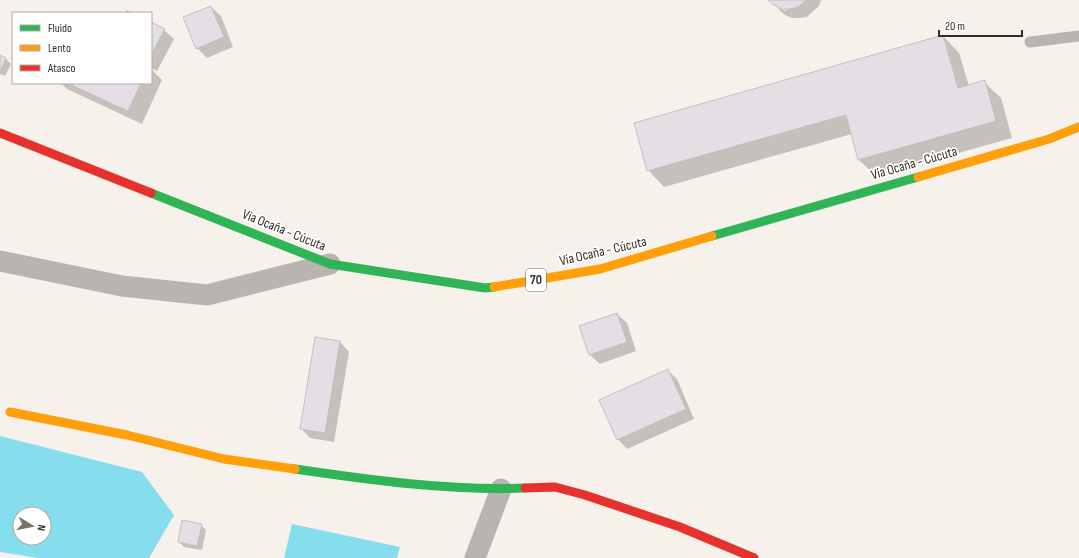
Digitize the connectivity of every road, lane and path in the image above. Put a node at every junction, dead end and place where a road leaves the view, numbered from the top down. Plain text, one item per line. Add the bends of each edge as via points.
1 (1079, 36) edge
2 (1030, 42) dead end
3 (1079, 127) edge
4 (0, 133) edge
5 (0, 261) edge
6 (330, 264) junction
7 (10, 412) dead end
8 (501, 489) junction
9 (475, 558) edge
10 (754, 558) edge

1 - 2 lane
3 - 6 main road, Vía Ocaña - Cúcuta / 70 via 1049,138 600,269 486,288
4 - 6 main road, Vía Ocaña - Cúcuta / 70
5 - 6 street via 122,286 207,295
7 - 8 main road via 127,435 224,459 396,482
8 - 9 street
8 - 10 main road via 555,487 585,495 680,527

